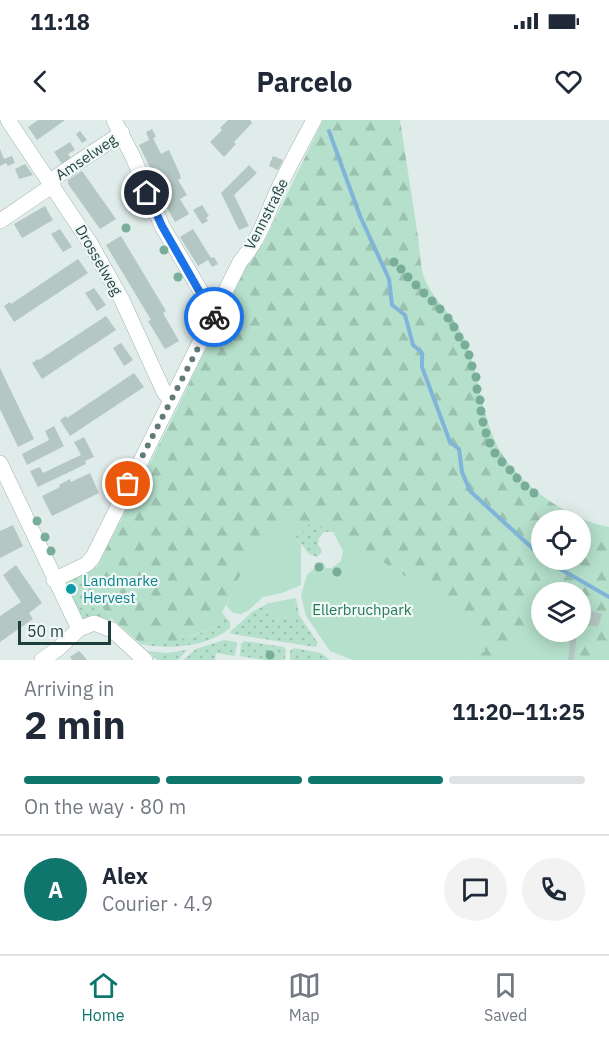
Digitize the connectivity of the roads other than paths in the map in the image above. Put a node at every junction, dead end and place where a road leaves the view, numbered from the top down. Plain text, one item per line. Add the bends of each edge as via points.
1 (314, 120) edge
2 (13, 122) edge
3 (118, 126) edge
4 (51, 183) junction
5 (0, 221) edge
6 (215, 315) junction
7 (171, 402) junction
8 (0, 463) edge
9 (54, 580) junction
10 (79, 629) junction
11 (42, 660) edge
12 (145, 660) edge

1 - 6 street, Vennstraße via 254,245 240,262
2 - 4 street, Drosselweg
3 - 4 street, Amselweg
3 - 6 street via 162,226
4 - 5 street, Amselweg
4 - 7 street, Drosselweg via 122,300
6 - 7 street, Vennstraße
7 - 9 street, Vennstraße via 93,557
8 - 9 street
9 - 10 street
10 - 11 street
10 - 12 street via 94,623 112,630

